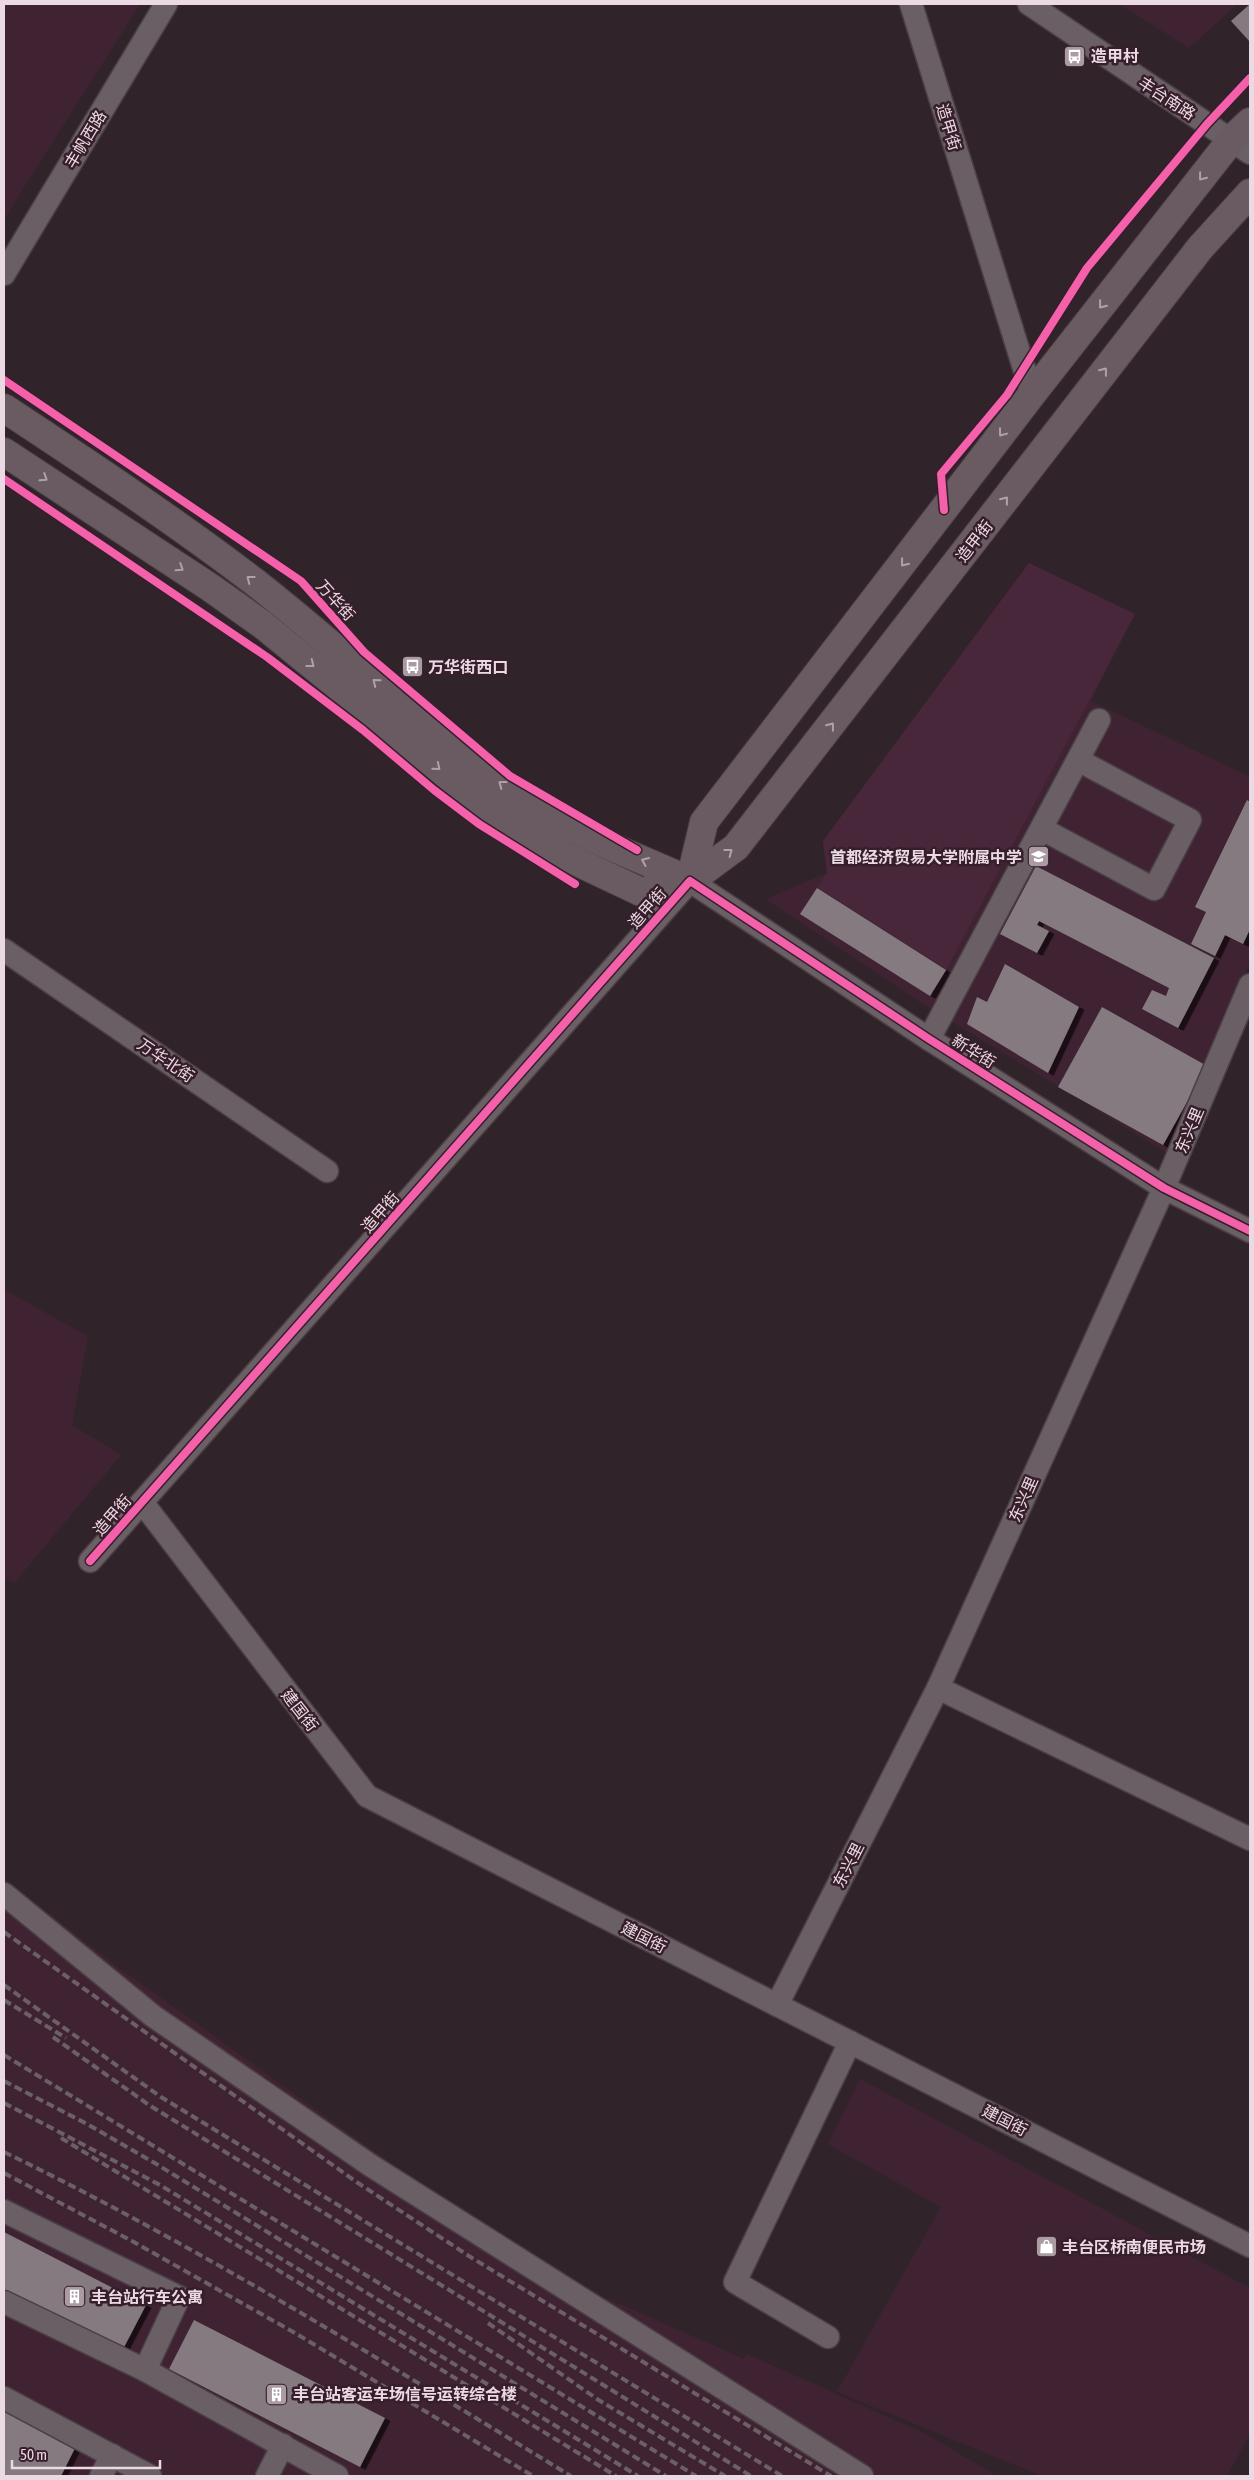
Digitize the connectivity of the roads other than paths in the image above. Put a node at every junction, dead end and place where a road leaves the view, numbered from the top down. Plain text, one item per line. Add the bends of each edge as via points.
1 (166, 4) edge
2 (911, 4) edge
3 (1029, 4) edge
4 (1246, 139) edge
5 (1250, 193) edge
6 (4, 274) edge
7 (1032, 394) junction
8 (4, 408) edge
9 (4, 452) edge
10 (1099, 720) dead end
11 (1078, 760) junction
12 (1042, 829) junction
13 (690, 881) junction
14 (4, 950) edge
15 (1250, 985) edge
16 (929, 1039) junction
17 (327, 1170) dead end
18 (1164, 1188) junction
19 (1250, 1231) edge
20 (142, 1502) junction
21 (90, 1561) dead end
22 (938, 1688) junction
23 (1250, 1839) edge
24 (4, 1894) edge
25 (777, 2005) junction
26 (850, 2042) junction
27 (4, 2211) edge
28 (1250, 2246) edge
29 (4, 2302) edge
30 (828, 2337) dead end
31 (145, 2370) junction
32 (4, 2398) edge
33 (283, 2445) junction
34 (112, 2455) junction
35 (101, 2476) edge
36 (150, 2476) edge
37 (267, 2476) edge
38 (337, 2476) edge
39 (862, 2476) edge

1 - 6 street, 丰帆西路
2 - 7 street, 造甲街
3 - 4 street, 丰台南路 via 1083,42
4 -> 7 main road, 造甲街
13 -> 5 main road, 造甲街 via 736,847 1200,248
7 -> 13 main road, 造甲街 via 704,822
13 -> 8 main road, 万华街 via 565,825 521,798 465,756 254,582
9 -> 13 main road via 263,625 481,803 524,831 567,857 641,892
10 - 11 street
11 - 12 street
11 - 12 street via 1190,820 1154,889
12 - 16 street
13 - 16 street, 新华街
13 - 20 street, 造甲街
14 - 17 street, 万华北街
15 - 18 street, 东兴里
16 - 18 street, 新华街
18 - 19 street, 新华街
18 - 22 street, 东兴里
20 - 21 street, 造甲街
20 - 25 street, 建国街 via 367,1796
22 - 23 street
22 - 25 street, 东兴里
24 - 39 street via 153,2016 370,2165
25 - 26 street, 建国街
26 - 28 street, 建国街
26 - 30 street via 735,2282
27 - 31 street via 179,2297
29 - 31 street
31 - 33 street
32 - 34 street
33 - 37 street
33 - 38 street
34 - 35 street
34 - 36 street

